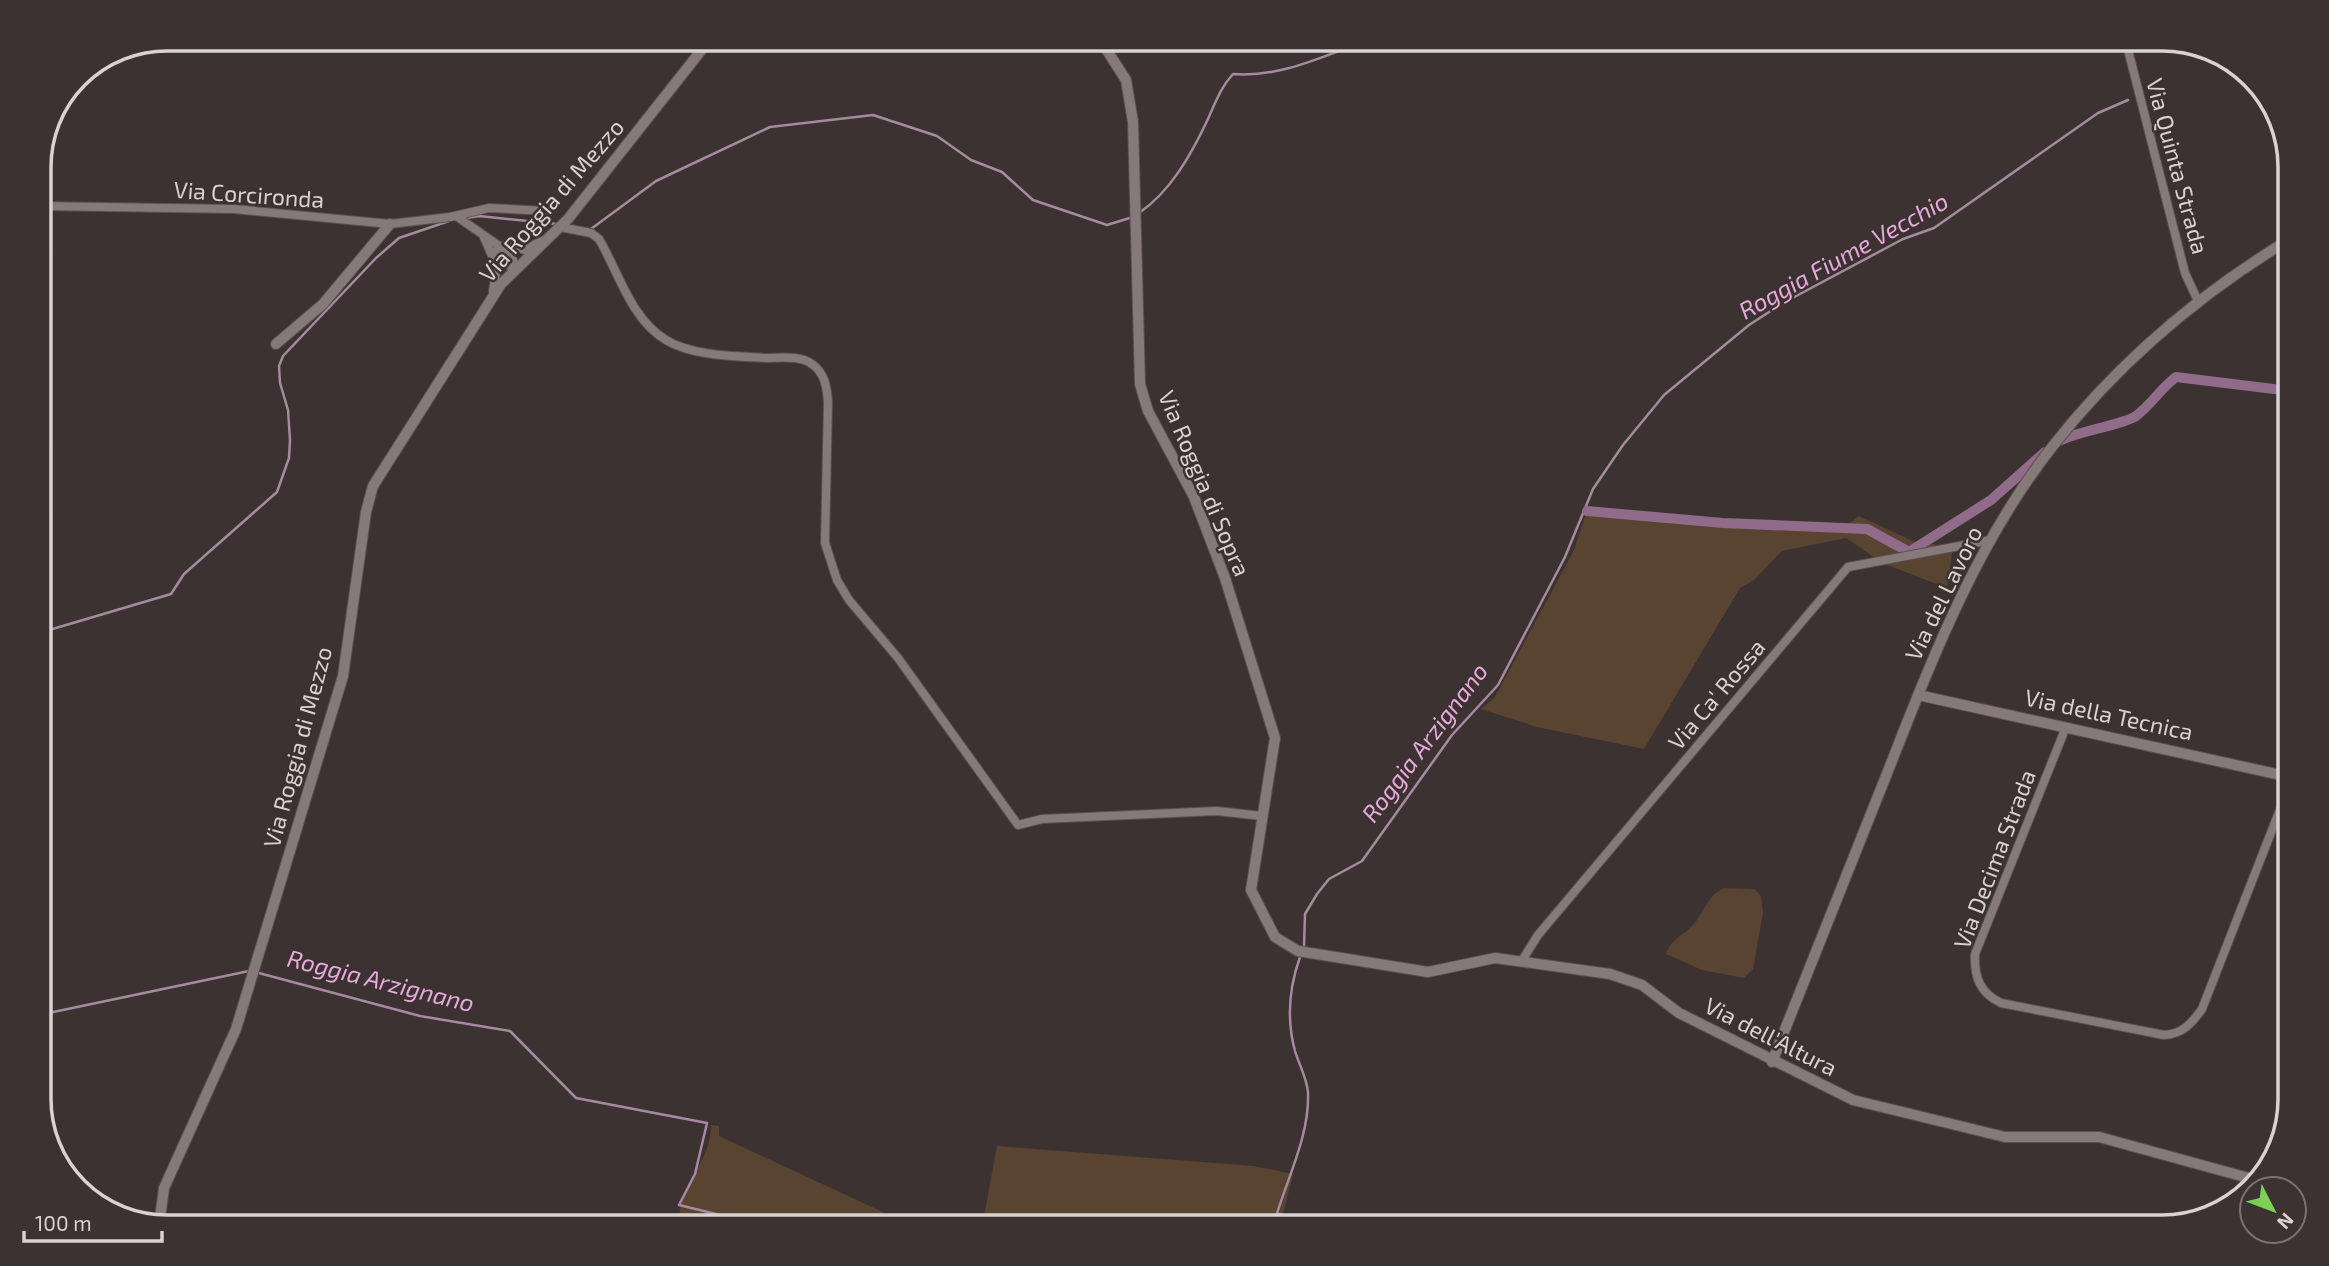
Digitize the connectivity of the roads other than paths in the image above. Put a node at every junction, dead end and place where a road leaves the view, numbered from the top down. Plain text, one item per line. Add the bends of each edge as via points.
1 (704, 51) edge
2 (1108, 51) edge
3 (2128, 51) edge
4 (51, 205) edge
5 (547, 211) dead end
6 (456, 216) junction
7 (390, 224) junction
8 (559, 227) junction
9 (483, 235) junction
10 (2278, 247) edge
11 (516, 269) junction
12 (491, 299) junction
13 (2198, 301) junction
14 (276, 344) dead end
15 (1991, 540) junction
16 (1918, 695) junction
17 (2066, 727) junction
18 (2278, 774) edge
19 (2278, 815) edge
20 (1262, 816) junction
21 (1275, 937) joint
22 (1523, 959) junction
23 (1772, 1062) junction
24 (2238, 1175) edge
25 (161, 1215) edge

1 - 8 street, Via Roggia di Mezzo
2 - 20 street, Via Roggia di Sopra via 1126,80 1133,122 1140,384 1148,411 1194,497 1225,578 1275,738
3 - 13 street, Via Quinta Strada via 2185,273
4 - 7 street, Via Corcironda via 234,209
5 - 6 street, Via Corcironda via 489,208
6 - 7 street, Via Corcironda
6 - 9 street
7 - 14 street via 323,304
8 - 9 street via 525,250
8 - 11 street, Via Roggia di Mezzo
8 - 20 street via 599,239 635,308 667,341 708,352 800,359 818,369 826,382 828,402 825,543 837,580 1018,825 1042,819 1217,811
9 - 11 street via 502,262
9 - 12 street via 496,267
10 - 13 street, Via del Lavoro
11 - 12 street, Via Roggia di Mezzo
12 - 25 street, Via Roggia di Mezzo via 373,486 342,677 236,1029 164,1188
13 - 15 street, Via del Lavoro via 2097,394 2052,447
15 - 16 street, Via del Lavoro via 1945,627
15 - 22 street, Via Ca' Rossa via 1848,567 1538,935
16 - 17 street, Via della Tecnica
16 - 23 street, Via del Lavoro
17 - 18 street, Via della Tecnica
17 - 19 street, Via Decima Strada via 1975,954 1974,971 1980,986 1989,998 2001,1003 2177,1034 2202,1009
20 - 21 street, Via Roggia di Sopra via 1251,890
21 - 22 street, Via dell'Altura via 1298,951 1428,972 1495,958
22 - 23 street, Via dell'Altura via 1610,974 1642,985 1679,1013
23 - 24 street, Via dell'Altura via 1853,1100 1956,1127 2017,1138 2089,1135

